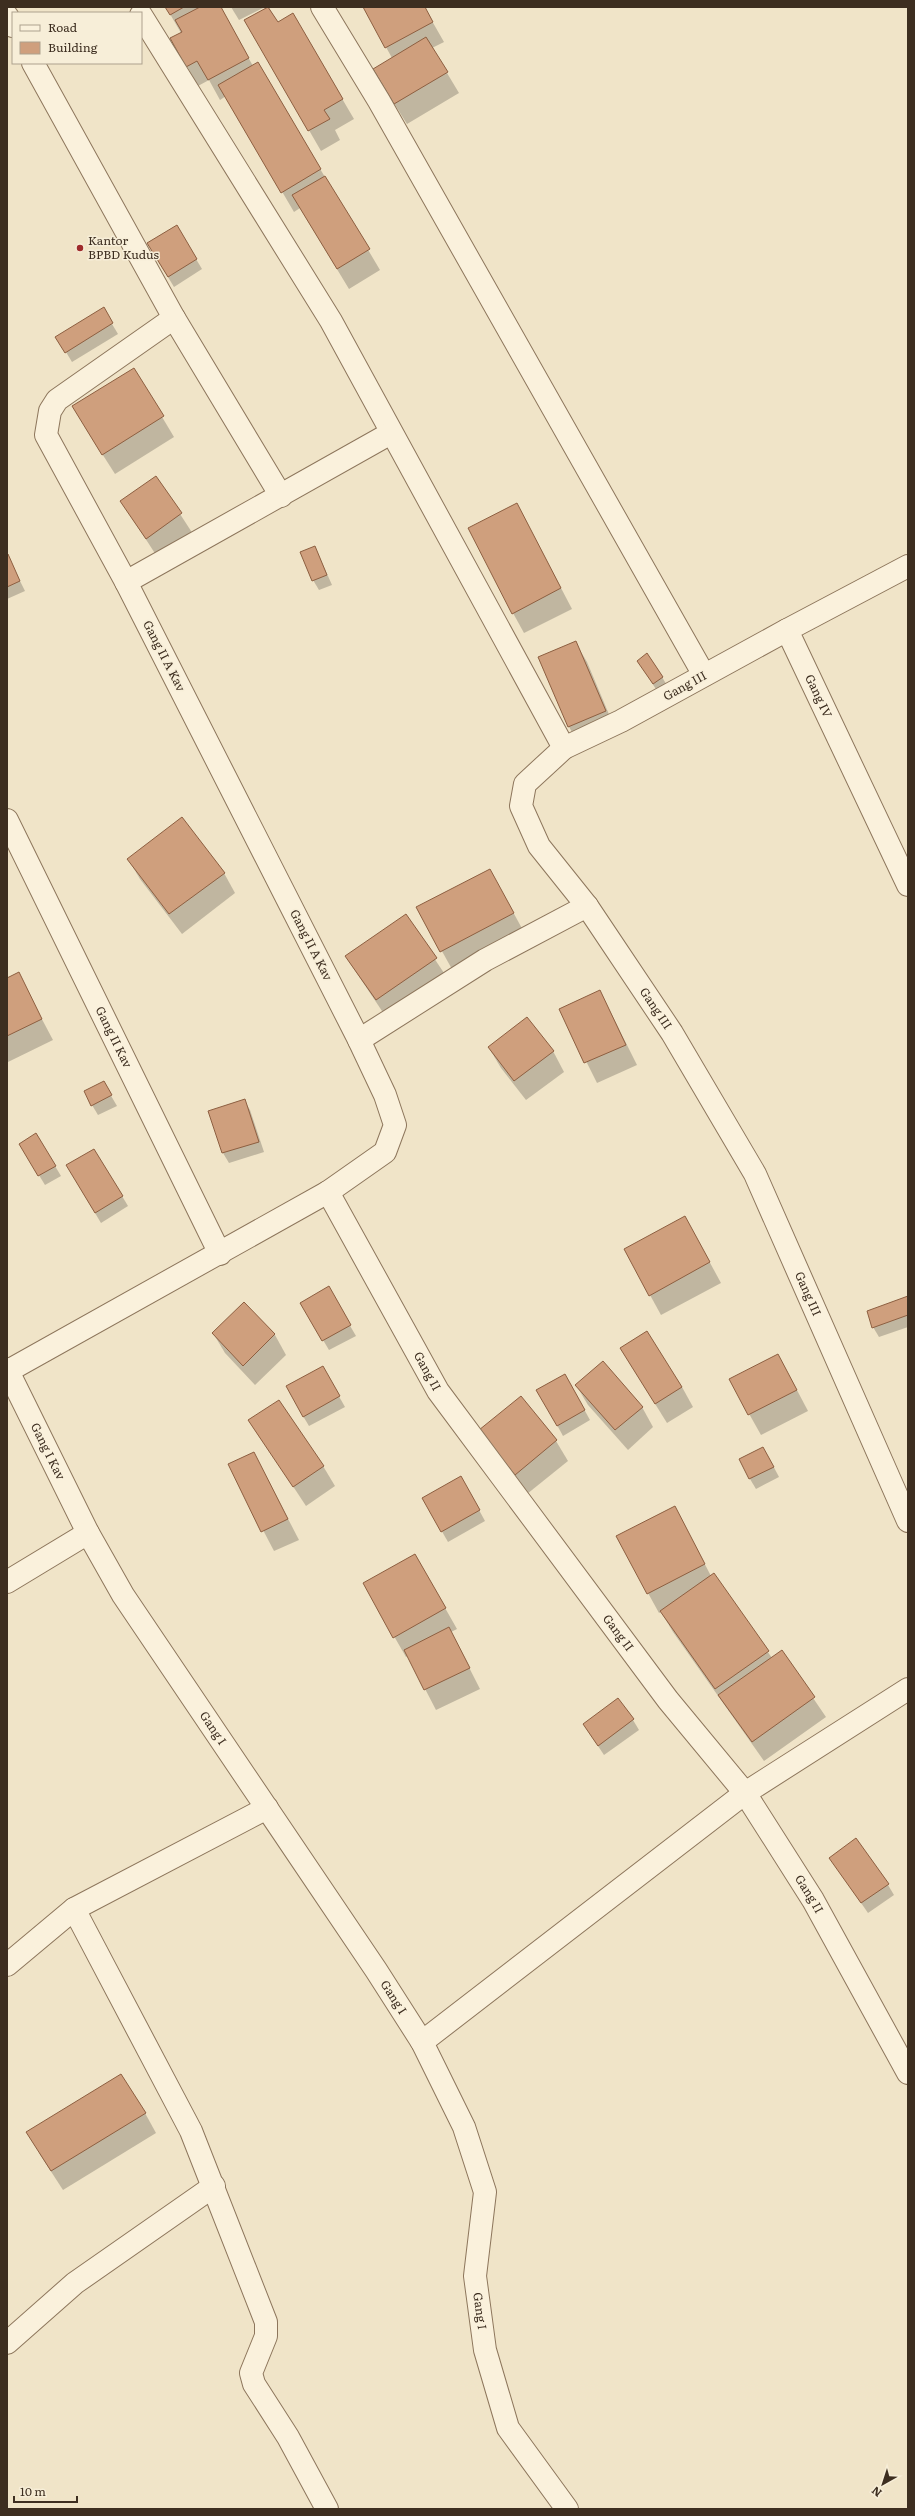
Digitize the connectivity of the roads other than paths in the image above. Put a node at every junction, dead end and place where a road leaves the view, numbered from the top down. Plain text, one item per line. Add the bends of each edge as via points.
1 (322, 7) edge
2 (142, 17) edge
3 (34, 64) edge
4 (174, 318) junction
5 (391, 433) junction
6 (281, 496) junction
7 (908, 566) edge
8 (126, 582) junction
9 (787, 630) junction
10 (704, 675) junction
11 (564, 748) junction
12 (7, 820) edge
13 (908, 885) edge
14 (587, 906) junction
15 (359, 1040) junction
16 (328, 1192) junction
17 (220, 1254) junction
18 (7, 1370) edge
19 (908, 1521) edge
20 (88, 1533) junction
21 (7, 1582) edge
22 (908, 1689) edge
23 (745, 1793) junction
24 (267, 1808) junction
25 (74, 1909) junction
26 (7, 1964) edge
27 (422, 2042) junction
28 (908, 2073) edge
29 (214, 2186) junction
30 (7, 2342) edge
31 (327, 2509) edge
32 (567, 2509) edge

1 - 10 street via 383,108
2 - 5 street via 331,321
3 - 4 street
4 - 6 street
4 - 8 street, Gang II A Kav via 57,400 50,410 46,424 46,435
5 - 6 street
5 - 11 street
6 - 8 street
7 - 9 street
8 - 15 street, Gang II A Kav
9 - 10 street, Gang III
9 - 13 street, Gang IV
10 - 11 street, Gang III via 621,721
11 - 14 street, Gang III via 525,784 520,806 539,846
12 - 17 street, Gang II Kav
14 - 15 street via 485,960
14 - 19 street, Gang III via 672,1033 755,1174
15 - 16 street, Gang II A Kav via 385,1094 395,1125 385,1152
16 - 17 street, Gang II A Kav
16 - 23 street, Gang II via 438,1391 668,1700
17 - 18 street, Gang II A Kav
18 - 20 street, Gang I Kav
20 - 21 street
20 - 24 street, Gang I via 123,1595
22 - 23 street
23 - 27 street
23 - 28 street, Gang II via 813,1900
24 - 25 street
24 - 27 street, Gang I
25 - 26 street
25 - 29 street via 191,2131
27 - 32 street, Gang I via 464,2127 485,2192 475,2276 486,2350 508,2428
29 - 30 street via 76,2283
29 - 31 street via 266,2322 264,2342 251,2373 254,2384 288,2437

